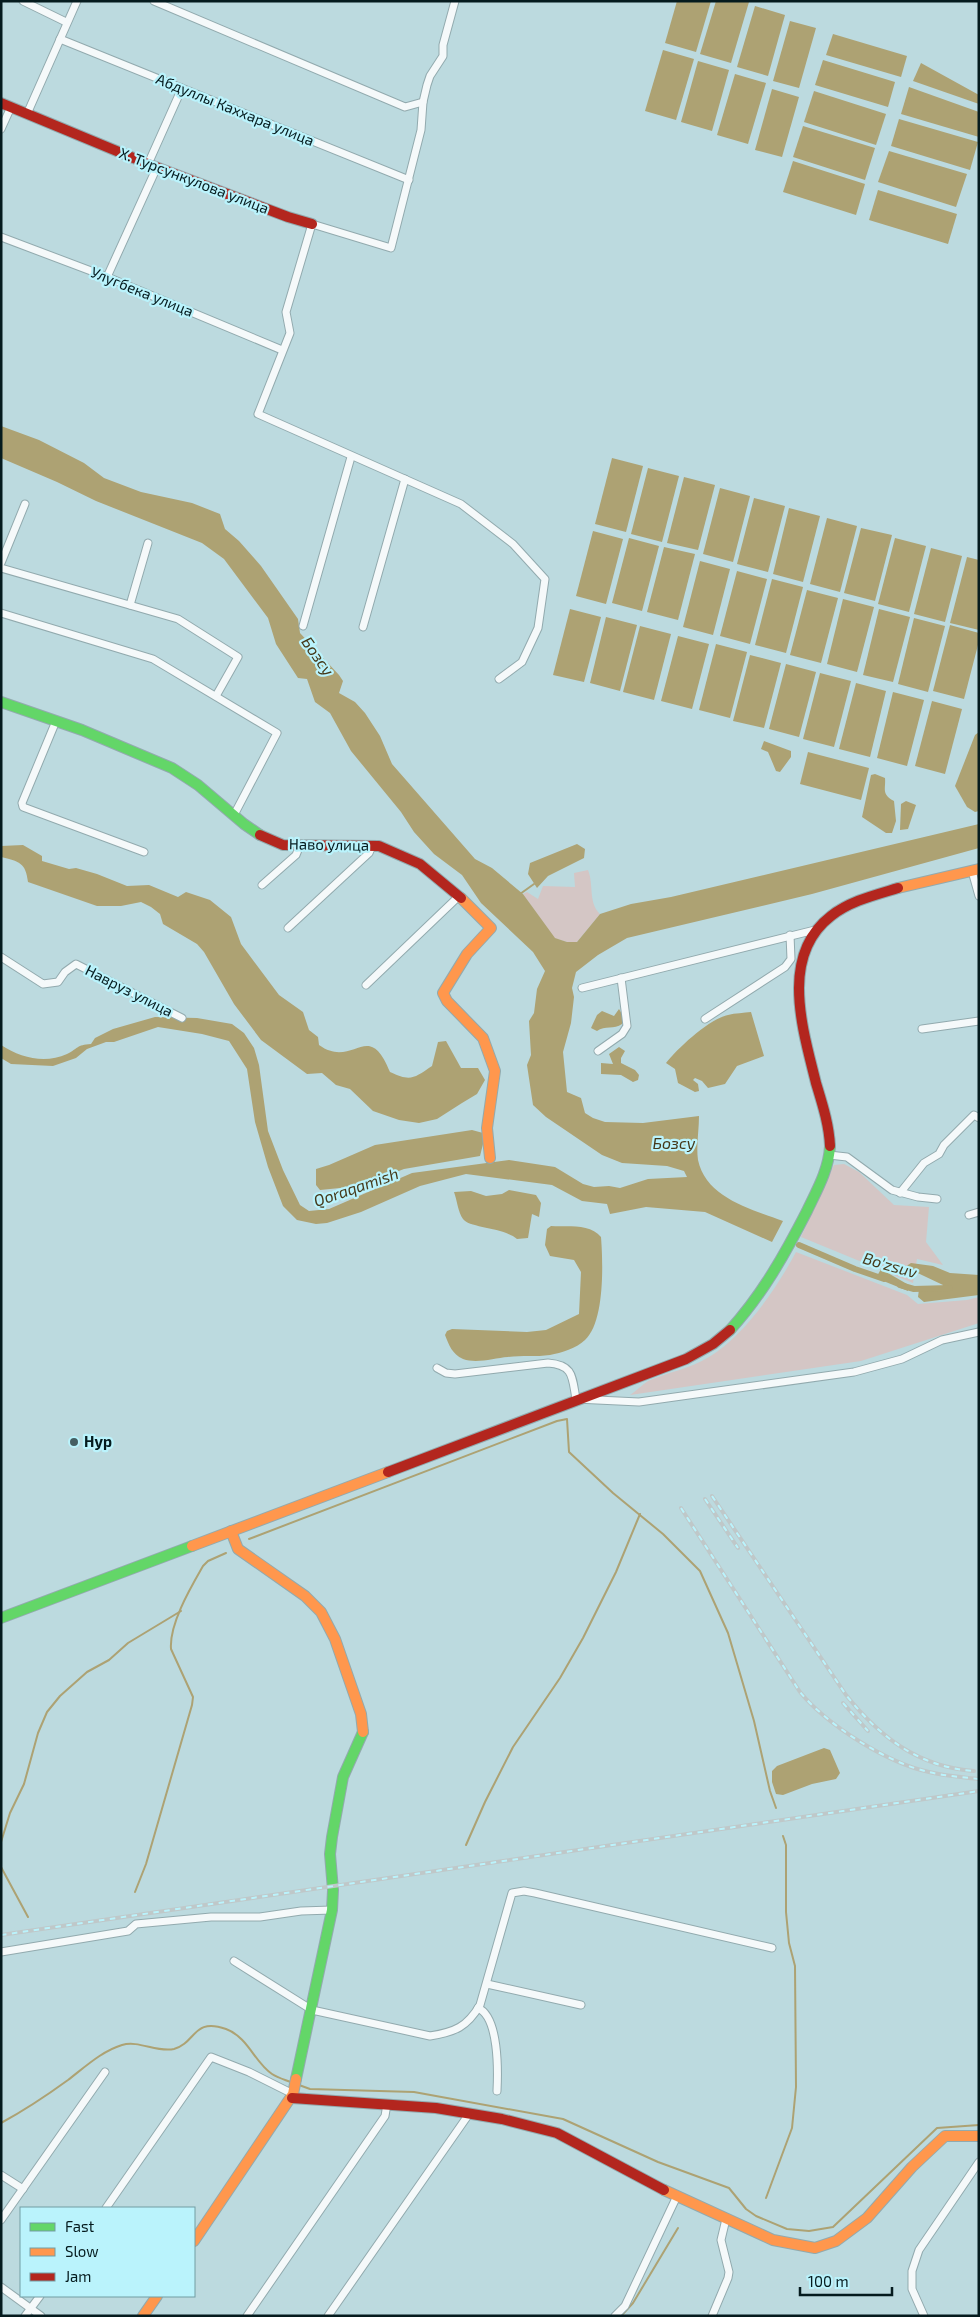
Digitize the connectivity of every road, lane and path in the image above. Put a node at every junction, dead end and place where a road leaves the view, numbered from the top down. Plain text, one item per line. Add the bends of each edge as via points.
1 (22, 1) edge
2 (76, 1) edge
3 (154, 1) edge
4 (455, 1) edge
5 (66, 22) junction
6 (60, 39) junction
7 (182, 88) junction
8 (423, 102) junction
9 (6, 105) edge
10 (27, 114) junction
11 (1, 129) edge
12 (152, 166) junction
13 (409, 180) junction
14 (312, 224) junction
15 (1, 237) edge
16 (107, 277) junction
17 (282, 350) junction
18 (351, 457) junction
19 (405, 479) junction
20 (25, 504) dead end
21 (148, 543) dead end
22 (1, 563) edge
23 (1, 568) edge
24 (130, 605) junction
25 (1, 613) edge
26 (303, 626) dead end
27 (363, 628) dead end
28 (500, 679) dead end
29 (216, 696) junction
30 (1, 702) edge
31 (56, 721) junction
32 (234, 815) junction
33 (300, 845) junction
34 (372, 846) junction
35 (144, 852) dead end
36 (976, 870) edge
37 (262, 885) dead end
38 (979, 896) edge
39 (458, 897) junction
40 (288, 928) dead end
41 (819, 929) junction
42 (790, 935) junction
43 (1, 957) edge
44 (621, 978) junction
45 (366, 985) dead end
46 (582, 988) dead end
47 (182, 1018) dead end
48 (705, 1019) dead end
49 (979, 1021) edge
50 (922, 1029) dead end
51 (598, 1052) dead end
52 (979, 1118) edge
53 (829, 1155) junction
54 (490, 1158) dead end
55 (900, 1193) junction
56 (937, 1199) dead end
57 (979, 1212) edge
58 (969, 1215) dead end
59 (979, 1332) edge
60 (437, 1368) dead end
61 (576, 1399) junction
62 (231, 1531) junction
63 (216, 1537) junction
64 (238, 1549) junction
65 (1, 1618) edge
66 (332, 1910) junction
67 (772, 1948) dead end
68 (1, 1952) edge
69 (234, 1962) dead end
70 (487, 1984) junction
71 (581, 2005) dead end
72 (478, 2008) junction
73 (312, 2010) junction
74 (105, 2072) dead end
75 (497, 2091) dead end
76 (292, 2096) junction
77 (387, 2104) junction
78 (469, 2114) junction
79 (979, 2136) edge
80 (979, 2162) edge
81 (1, 2175) edge
82 (23, 2189) junction
83 (676, 2196) junction
84 (107, 2207) edge
85 (726, 2219) junction
86 (1, 2220) edge
87 (195, 2241) edge
88 (1, 2287) edge
89 (39, 2297) edge
90 (155, 2297) edge
91 (30, 2308) junction
92 (25, 2316) edge
93 (41, 2316) edge
94 (143, 2316) edge
95 (246, 2316) edge
96 (328, 2316) edge
97 (615, 2316) edge
98 (712, 2316) edge
99 (924, 2316) edge

1 - 5 street
2 - 5 street
3 - 8 street via 404,107
4 - 8 street via 444,56 430,76
5 - 6 street
6 - 7 street, Абдуллы Каххара улица
6 - 10 street
7 - 12 street
7 - 13 street, Абдуллы Каххара улица
8 - 13 street via 421,130
9 - 10 main road, Х. Турсункулова улица
9 - 11 street
10 - 12 main road, Х. Турсункулова улица
12 - 14 main road, Х. Турсункулова улица
12 - 16 street
13 - 14 street, Х. Турсункулова улица via 391,248
14 - 17 street via 286,312 290,333
15 - 16 street, Улугбека улица
16 - 17 street, Улугбека улица
17 - 18 street via 258,414
18 - 19 street
18 - 26 street
19 - 27 street
19 - 28 street via 461,504 513,544 545,579 538,628 522,662
20 - 22 street
21 - 24 street
23 - 24 street
24 - 29 street via 178,619 238,657
25 - 29 street via 153,659
29 - 32 street via 276,733
30 - 31 main road, Наво улица
31 - 32 main road, Наво улица via 177,771
31 - 35 street via 23,807
32 - 33 main road, Наво улица via 252,832 269,841
33 - 34 main road, Наво улица
33 - 37 street via 296,854
34 - 39 main road, Наво улица via 401,854 420,864
34 - 40 street via 369,854
36 - 38 street
36 - 41 main road via 860,900 840,909
39 - 45 street
39 - 54 main road, Наво улица via 476,910 491,928 467,954 443,993 447,1002 483,1038 495,1071 487,1128
41 - 42 street
41 - 53 main road via 802,959 800,983 812,1066 829,1135
42 - 44 street
42 - 48 street via 791,959 785,967
43 - 47 street, Навруз улица via 43,984 58,982 76,964
44 - 46 street
44 - 51 street via 628,1026
49 - 50 street
52 - 55 street via 974,1115 964,1122 939,1154 924,1163
53 - 55 street via 847,1156
53 - 61 main road via 820,1184 786,1254 728,1332 693,1356
55 - 56 street
57 - 58 street
59 - 61 street via 942,1340 902,1359 854,1372 639,1402
60 - 61 street via 455,1374 562,1364 570,1372
61 - 62 main road
62 - 63 main road
62 - 64 main road
63 - 64 main road via 226,1539
63 - 65 main road
64 - 66 main road via 305,1596 320,1612 335,1639 361,1714 363,1735 343,1777 332,1837
66 - 68 street via 136,1924 128,1931
66 - 73 main road
67 - 70 street via 524,1891 512,1892
69 - 73 street
70 - 71 street
70 - 72 street
72 - 73 street via 471,2020 448,2033 430,2036
72 - 75 street via 486,2012 495,2044
73 - 76 main road
74 - 82 street
76 - 77 main road via 298,2100
76 - 84 street via 249,2072 211,2057
76 - 87 main road
77 - 78 main road
77 - 95 street via 385,2116
78 - 83 main road via 557,2133
78 - 96 street
79 - 85 main road via 945,2136 912,2167 867,2218 836,2241 815,2248 773,2240
80 - 99 street via 919,2250 912,2271 912,2289
81 - 82 street
82 - 86 street
83 - 85 main road
83 - 97 street via 625,2306
85 - 98 street via 721,2240 729,2272
88 - 91 street
89 - 91 street
90 - 94 main road
91 - 92 street
91 - 93 street

